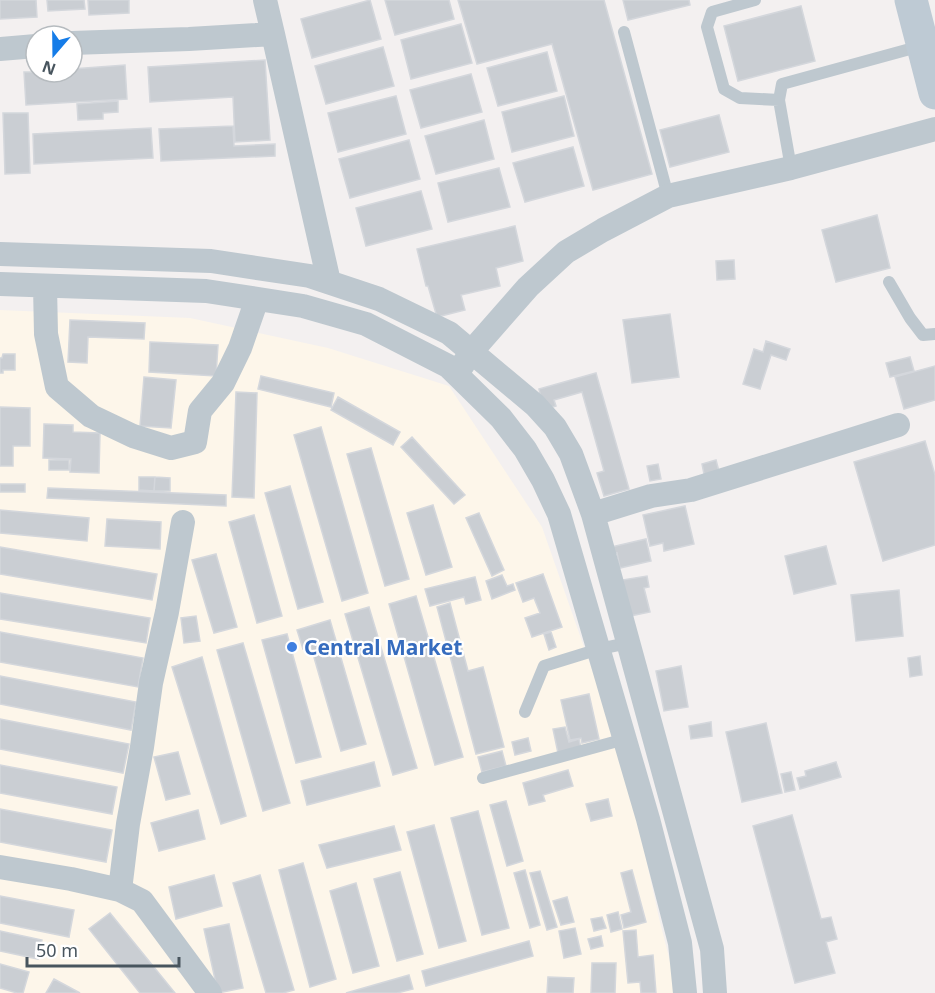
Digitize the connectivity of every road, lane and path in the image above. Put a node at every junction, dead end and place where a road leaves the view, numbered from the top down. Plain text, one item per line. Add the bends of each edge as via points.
1 (265, 0) edge
2 (755, 0) edge
3 (911, 0) edge
4 (624, 32) dead end
5 (273, 34) junction
6 (84, 42) edge
7 (24, 46) edge
8 (922, 46) junction
9 (0, 48) edge
10 (935, 93) edge
11 (779, 100) junction
12 (935, 129) edge
13 (791, 168) junction
14 (668, 196) junction
15 (0, 254) edge
16 (329, 282) junction
17 (889, 282) dead end
18 (0, 284) edge
19 (45, 286) junction
20 (257, 298) junction
21 (935, 334) edge
22 (471, 352) junction
23 (456, 375) junction
24 (898, 425) dead end
25 (593, 514) junction
26 (183, 522) dead end
27 (628, 642) junction
28 (599, 649) junction
29 (525, 712) dead end
30 (625, 739) junction
31 (483, 778) dead end
32 (675, 811) junction
33 (648, 819) junction
34 (0, 867) edge
35 (120, 890) junction
36 (210, 993) edge
37 (684, 993) edge
38 (715, 993) edge

1 - 5 street
2 - 11 lane via 712,12 707,27 724,90 740,98
3 - 8 main road
4 - 14 lane
5 - 6 street
5 - 16 street
7 - 9 street
8 - 10 main road
8 - 11 lane via 782,84
11 - 13 lane
12 - 13 street
13 - 14 street
14 - 22 street via 567,252 528,287
15 - 16 street via 210,261
16 - 22 street via 379,299 449,333
17 - 21 lane via 923,335
18 - 19 street
19 - 20 street via 206,291
19 - 20 street via 46,334 57,387 91,416 171,448 195,442 200,411 222,383 240,348
20 - 23 street via 366,324 448,366
22 - 23 street
22 - 25 street via 535,405 555,427 571,454
23 - 28 street via 501,418 543,480 559,514
24 - 25 street via 691,490 651,496
25 - 27 street
26 - 35 street via 151,683
27 - 28 lane
27 - 32 street
28 - 29 lane via 544,666
28 - 30 street
30 - 31 lane
30 - 33 street
32 - 33 street
32 - 38 street via 712,949
33 - 37 street via 680,943
34 - 35 street
35 - 36 street via 142,901

